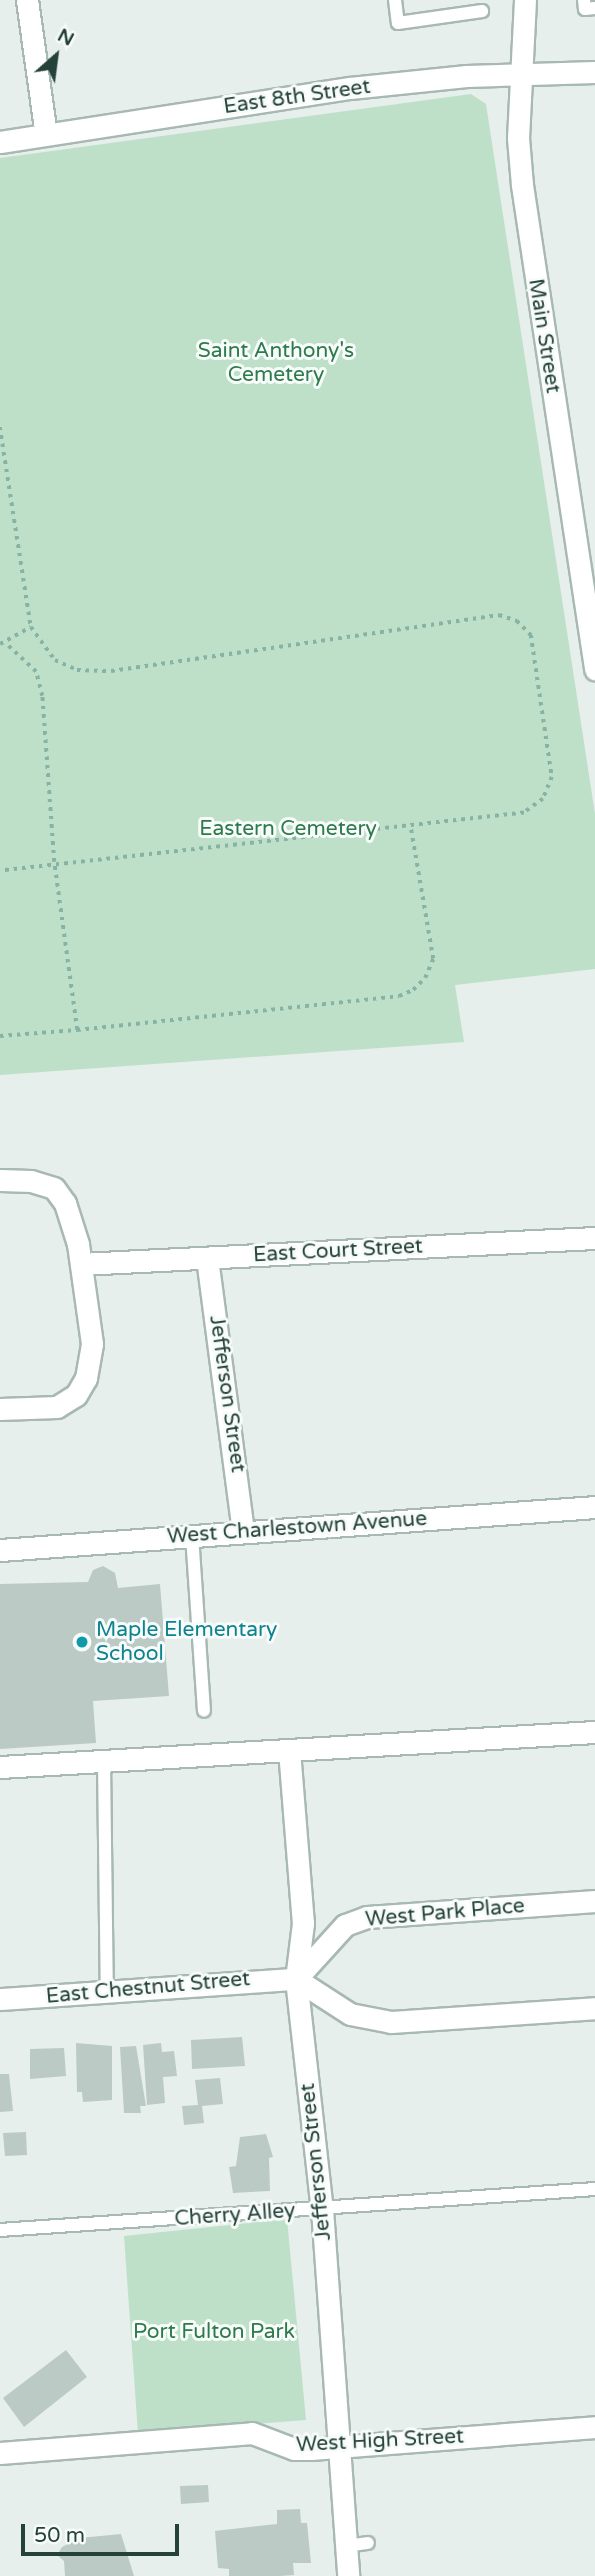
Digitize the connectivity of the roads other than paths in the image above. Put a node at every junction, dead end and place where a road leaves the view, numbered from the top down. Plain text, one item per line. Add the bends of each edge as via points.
1 (27, 0) edge
2 (395, 0) edge
3 (524, 0) edge
4 (584, 0) edge
5 (595, 8) edge
6 (482, 11) dead end
7 (595, 72) edge
8 (523, 75) junction
9 (46, 135) junction
10 (0, 142) edge
11 (587, 566) edge
12 (595, 670) edge
13 (0, 1181) edge
14 (595, 1238) edge
15 (207, 1258) junction
16 (81, 1264) junction
17 (0, 1409) edge
18 (595, 1507) edge
19 (243, 1531) junction
20 (192, 1535) junction
21 (0, 1550) edge
22 (204, 1711) dead end
23 (595, 1732) edge
24 (289, 1750) junction
25 (104, 1760) junction
26 (0, 1767) edge
27 (595, 1901) edge
28 (296, 1979) junction
29 (107, 1992) junction
30 (0, 1999) edge
31 (595, 2008) edge
32 (595, 2189) edge
33 (322, 2209) junction
34 (0, 2230) edge
35 (595, 2427) edge
36 (340, 2447) junction
37 (0, 2453) edge
38 (368, 2543) dead end
39 (346, 2546) junction
40 (348, 2576) edge

1 - 9 street
2 - 6 lane via 398,23
3 - 8 street, Main Street
4 - 5 lane via 584,9
7 - 8 street, East 8th Street
8 - 9 street, East 8th Street via 350,88
8 - 11 street, Main Street via 518,138 522,185
9 - 10 street, East 8th Street
11 - 12 street, Main Street
13 - 16 street via 31,1181 54,1188 65,1203
14 - 15 street, East Court Street
15 - 16 street, East Court Street
15 - 19 street, Jefferson Street
16 - 17 street via 92,1343 86,1378 76,1395 57,1407
18 - 19 street, West Charlestown Avenue
19 - 20 street, West Charlestown Avenue
20 - 21 street, West Charlestown Avenue
20 - 22 lane
23 - 24 street
24 - 25 street
24 - 28 street, Jefferson Street via 303,1923
25 - 26 street
25 - 29 lane
27 - 28 street, West Park Place via 367,1917 345,1925
28 - 29 street, East Chestnut Street
28 - 31 street via 350,2014 391,2022
28 - 33 street, Jefferson Street
29 - 30 street, East Chestnut Street
32 - 33 lane, Cherry Alley
33 - 34 lane, Cherry Alley
33 - 36 street, Jefferson Street
35 - 36 street, West High Street
36 - 37 street, West High Street via 294,2449 252,2433
36 - 39 street, Jefferson Street
38 - 39 lane
39 - 40 street, Jefferson Street

